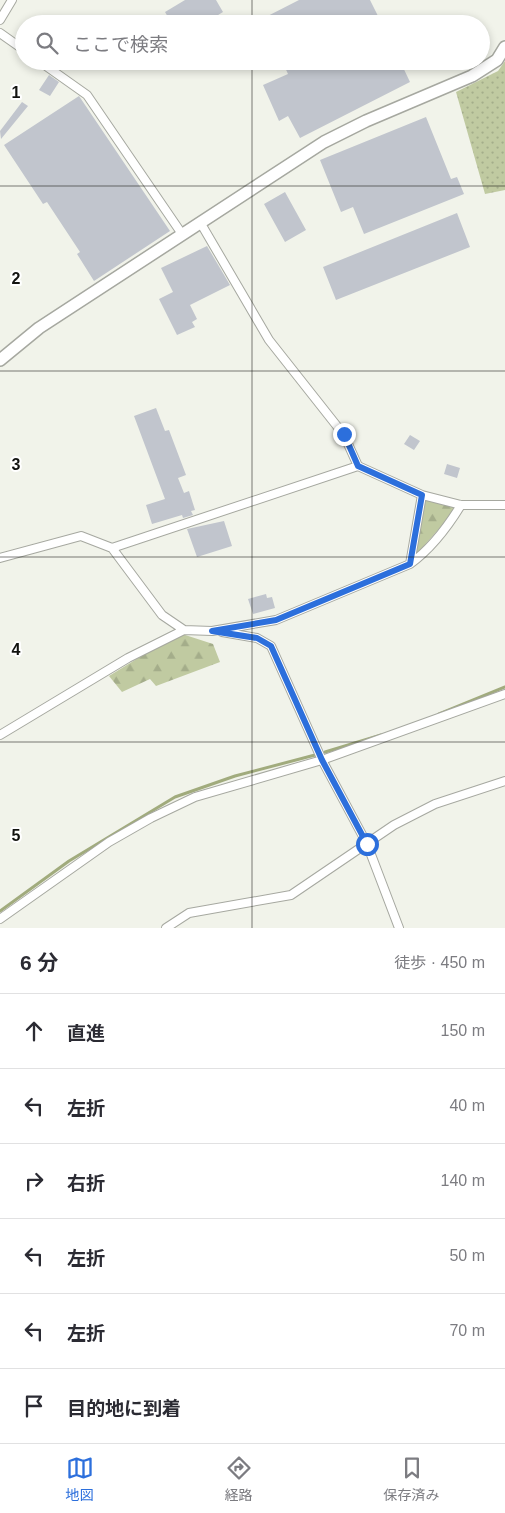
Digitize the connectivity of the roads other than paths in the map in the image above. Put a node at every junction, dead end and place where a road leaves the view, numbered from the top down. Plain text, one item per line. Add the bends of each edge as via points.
1 (12, 0) edge
2 (0, 20) edge
3 (0, 32) edge
4 (15, 43) edge
5 (505, 47) edge
6 (490, 64) edge
7 (52, 70) edge
8 (481, 70) edge
9 (200, 222) junction
10 (182, 234) junction
11 (0, 360) edge
12 (358, 466) junction
13 (422, 495) junction
14 (461, 505) junction
15 (505, 505) edge
16 (112, 548) junction
17 (0, 558) edge
18 (410, 564) junction
19 (184, 630) junction
20 (212, 631) junction
21 (505, 694) edge
22 (0, 735) edge
23 (322, 760) junction
24 (505, 781) edge
25 (367, 844) junction
26 (0, 919) edge
27 (166, 928) edge
28 (399, 928) edge

1 - 2 street
3 - 4 street
5 - 6 street
7 - 10 street via 87,95
8 - 9 street via 324,142
9 - 10 street
9 - 12 street via 269,340 344,434
10 - 11 street via 39,328
12 - 13 street
12 - 16 street
13 - 14 street
13 - 18 street
14 - 15 street
14 - 18 street via 425,553
16 - 17 street via 81,536
16 - 19 street via 162,615
18 - 20 street via 276,620
19 - 20 street
19 - 22 street via 128,658
20 - 23 street via 257,638 271,646
21 - 23 street
23 - 25 street
23 - 26 street via 195,797 150,818 109,842
24 - 25 street via 435,804 394,824
25 - 27 street via 291,894 189,913
25 - 28 street

